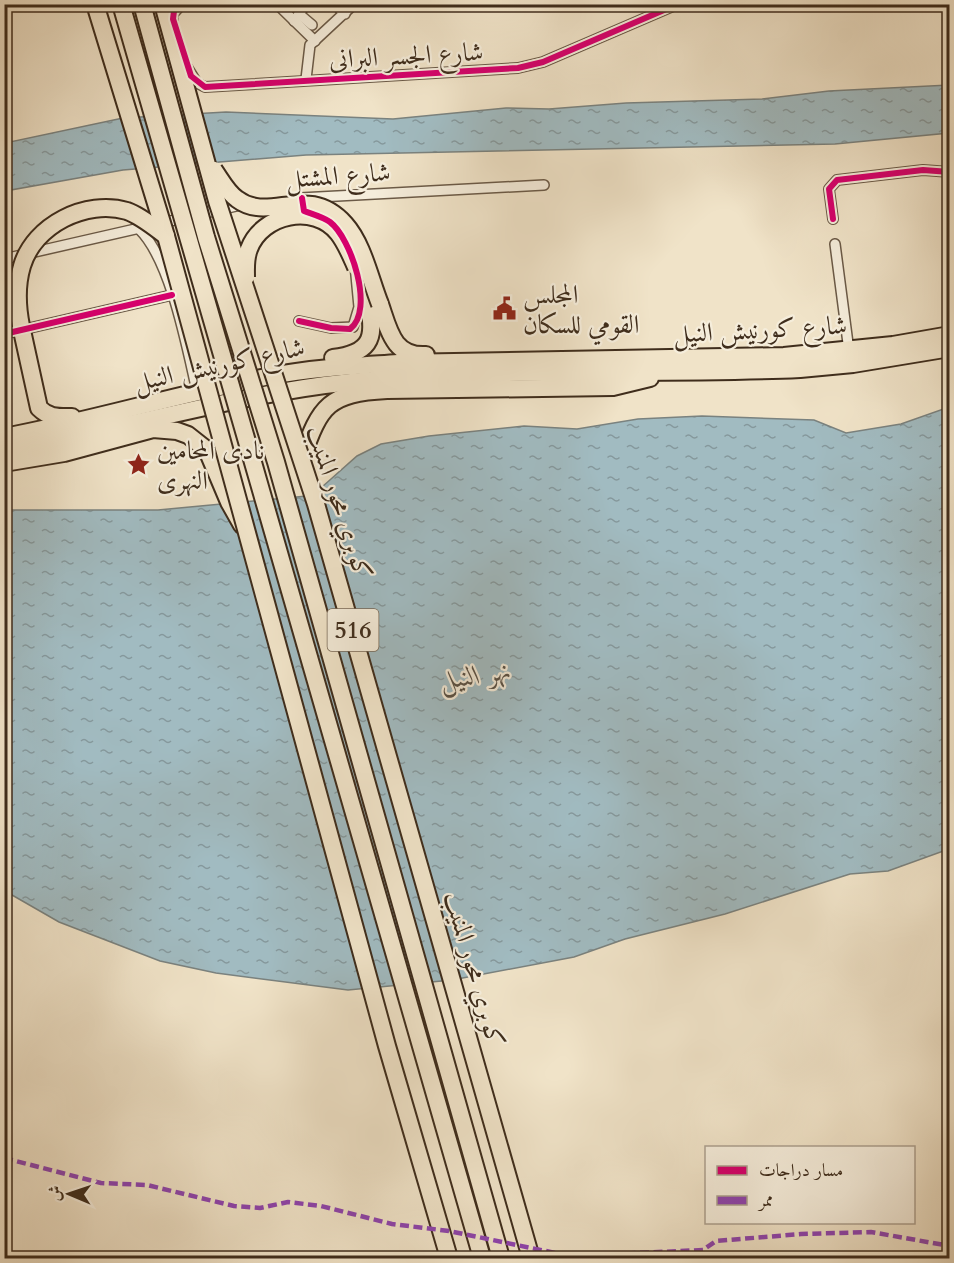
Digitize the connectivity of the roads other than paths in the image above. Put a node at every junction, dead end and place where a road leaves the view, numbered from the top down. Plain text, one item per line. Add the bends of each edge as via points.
1 (95, 4) edge
2 (121, 4) edge
3 (142, 4) edge
4 (182, 4) edge
5 (277, 4) edge
6 (306, 4) edge
7 (334, 4) edge
8 (354, 4) edge
9 (678, 4) edge
10 (167, 10) edge
11 (345, 14) junction
12 (296, 17) junction
13 (312, 25) dead end
14 (315, 41) junction
15 (306, 79) junction
16 (207, 160) junction
17 (950, 172) edge
18 (544, 185) dead end
19 (302, 198) junction
20 (833, 219) dead end
21 (139, 229) junction
22 (166, 236) junction
23 (835, 244) dead end
24 (4, 259) edge
25 (172, 295) junction
26 (373, 301) junction
27 (251, 308) junction
28 (299, 321) dead end
29 (21, 328) junction
30 (4, 334) edge
31 (950, 335) edge
32 (950, 348) edge
33 (849, 351) junction
34 (474, 362) junction
35 (664, 372) junction
36 (274, 375) junction
37 (197, 391) junction
38 (103, 416) junction
39 (4, 437) edge
40 (4, 450) edge
41 (302, 458) junction
42 (4, 463) edge
43 (243, 527) junction
44 (449, 1258) edge
45 (482, 1258) edge
46 (501, 1258) edge
47 (531, 1258) edge

1 - 22 highway, bridge
2 - 45 highway, 516, bridge
3 - 46 highway, كوبري محور المنيب / 516, bridge
4 - 10 street
5 - 12 street
6 - 12 street
7 - 11 street
8 - 11 street
9 - 15 street, شارع الجسر البرانى via 531,66
10 - 15 street, شارع الجسر البرانى via 186,66 197,83 205,87
10 - 16 highway, كوبري محور المنيب / 516, bridge
11 - 14 street
12 - 13 street
12 - 14 street
14 - 15 street via 308,50
16 - 26 highway, bridge via 231,195 246,204 262,208 301,203 321,207 338,217 356,241
16 - 27 highway, كوبري محور المنيب / 516, bridge
17 - 20 street via 923,170 837,180 829,189
18 - 19 street, شارع المشتل
19 - 21 street, شارع المشتل via 230,207
19 - 28 street via 304,210 330,222 349,246 360,299 356,322 350,329
21 - 24 street, شارع المشتل
21 - 25 street via 151,243
22 - 29 highway, bridge via 127,211 88,210 68,215 41,236 22,264 17,297
22 - 43 highway, bridge
23 - 33 street
25 - 29 street
25 - 37 street
26 - 27 highway, bridge via 338,233 327,223 297,215 268,225 249,248 246,278
26 - 34 highway via 401,350 414,355 460,356
26 - 36 highway via 371,332 360,352 294,365
27 - 41 highway, كوبري محور المنيب / 516, bridge
29 - 30 street
29 - 38 highway via 34,393 45,415
31 - 33 highway, شارع كورنيش النيل
32 - 35 highway, شارع كورنيش النيل via 800,369
33 - 34 highway, شارع كورنيش النيل via 725,359
34 - 36 highway, شارع كورنيش النيل via 381,364
35 - 40 highway, شارع كورنيش النيل via 442,376 351,382 242,397
35 - 41 highway via 626,385 350,393 331,404 317,419
36 - 37 highway, شارع كورنيش النيل
37 - 38 highway, شارع كورنيش النيل
38 - 39 highway, شارع كورنيش النيل
41 - 47 highway, كوبري محور المنيب / 516, bridge
42 - 43 highway via 64,453 153,429 177,431 207,450
43 - 44 highway, bridge

